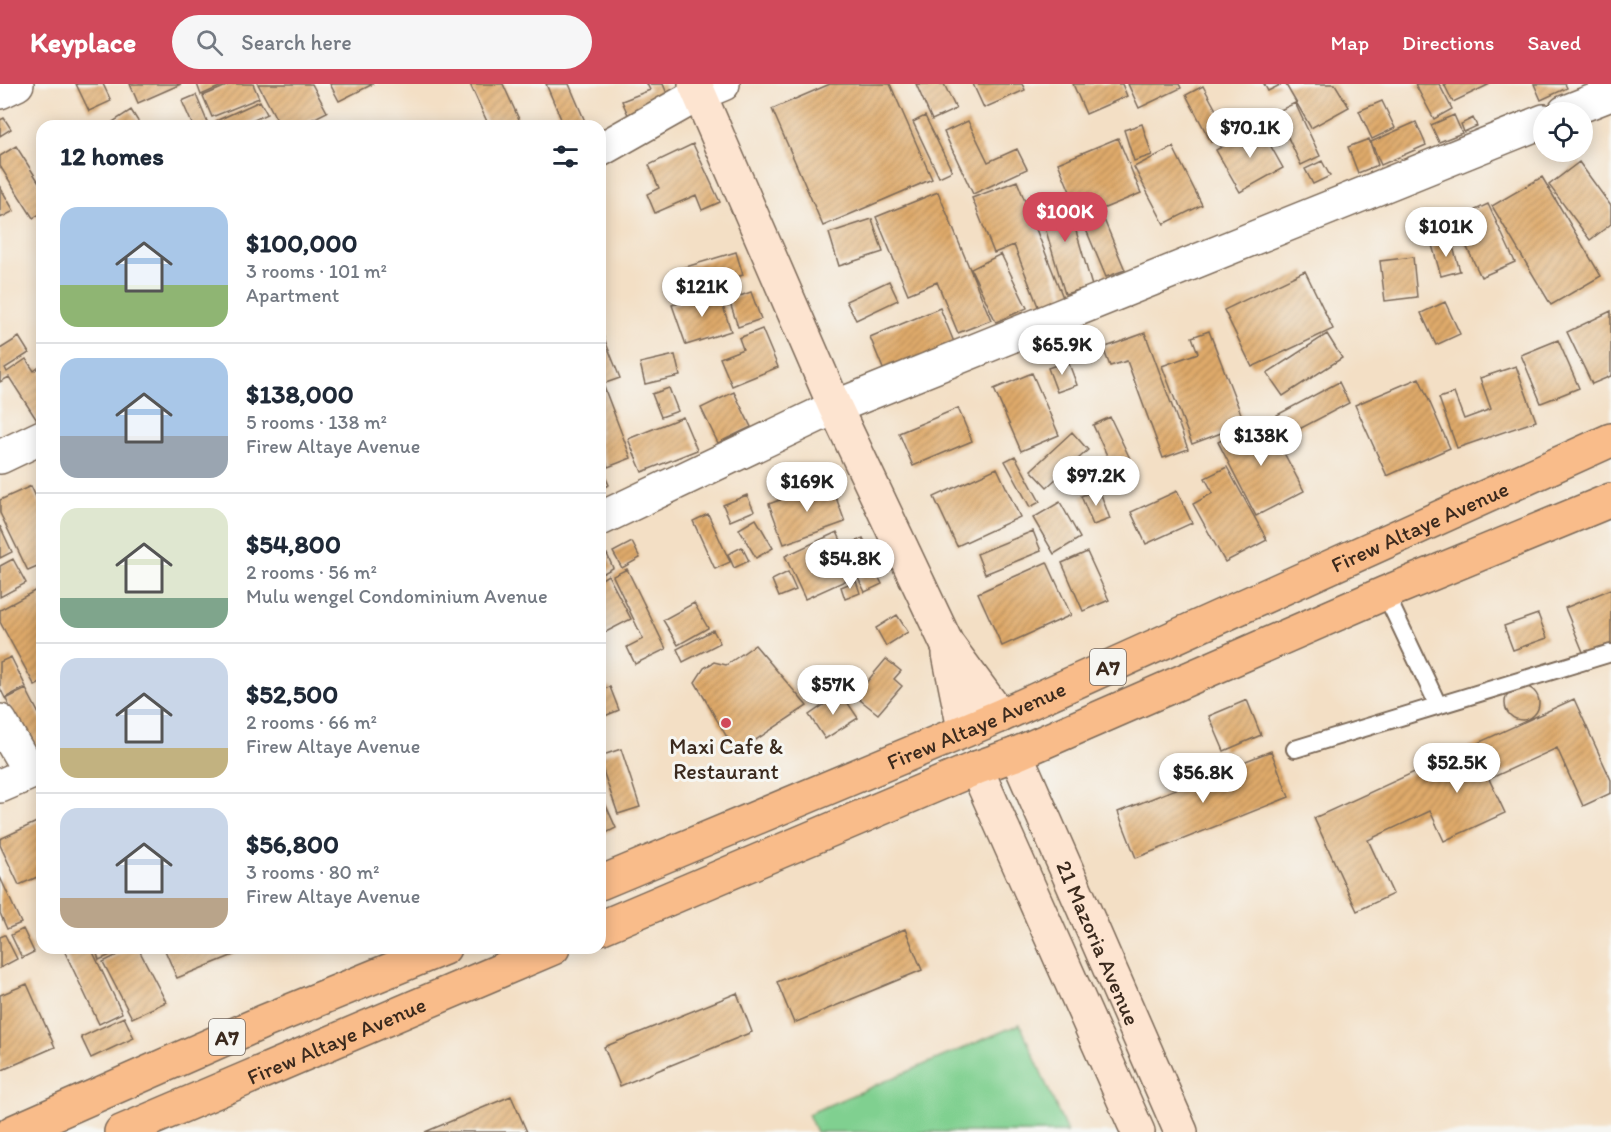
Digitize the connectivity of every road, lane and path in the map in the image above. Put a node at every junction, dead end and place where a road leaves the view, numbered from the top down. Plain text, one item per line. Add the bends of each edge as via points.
1 (17, 84) edge
2 (706, 87) edge
3 (0, 92) edge
4 (1611, 94) edge
5 (1591, 102) edge
6 (1533, 125) edge
7 (606, 146) edge
8 (835, 407) junction
9 (36, 440) edge
10 (1611, 440) edge
11 (0, 457) edge
12 (1611, 500) edge
13 (606, 516) edge
14 (1361, 552) junction
15 (1385, 593) junction
16 (946, 644) junction
17 (1611, 653) edge
18 (1438, 705) junction
19 (1000, 716) junction
20 (0, 721) edge
21 (964, 729) junction
22 (1294, 749) dead end
23 (1016, 754) junction
24 (976, 768) junction
25 (36, 770) edge
26 (0, 786) edge
27 (606, 880) edge
28 (606, 925) edge
29 (429, 954) edge
30 (539, 954) edge
31 (12, 1132) edge
32 (121, 1132) edge
33 (1138, 1132) edge
34 (1181, 1132) edge

1 - 3 street
2 - 7 street
2 - 8 main road
4 - 5 street
6 - 8 street
8 - 13 street
8 - 16 main road
9 - 11 street
10 - 14 highway, Firew Altaye Avenue / A7
12 - 15 highway, Firew Altaye Avenue / A7
14 - 15 highway
14 - 19 highway, Firew Altaye Avenue / A7
15 - 18 lane
15 - 23 highway, Firew Altaye Avenue / A7
16 - 19 main road
16 - 21 main road
17 - 18 lane
18 - 22 lane
19 - 21 highway, Firew Altaye Avenue / A7
19 - 23 highway
20 - 25 street
21 - 24 highway
21 - 27 highway, Firew Altaye Avenue / A7
23 - 24 highway, Firew Altaye Avenue / A7
23 - 34 main road, 21 Mazoria Avenue
24 - 28 highway, Firew Altaye Avenue / A7
24 - 33 main road, 21 Mazoria Avenue
25 - 26 street
29 - 31 highway, Firew Altaye Avenue / A7
30 - 32 highway, Firew Altaye Avenue / A7

